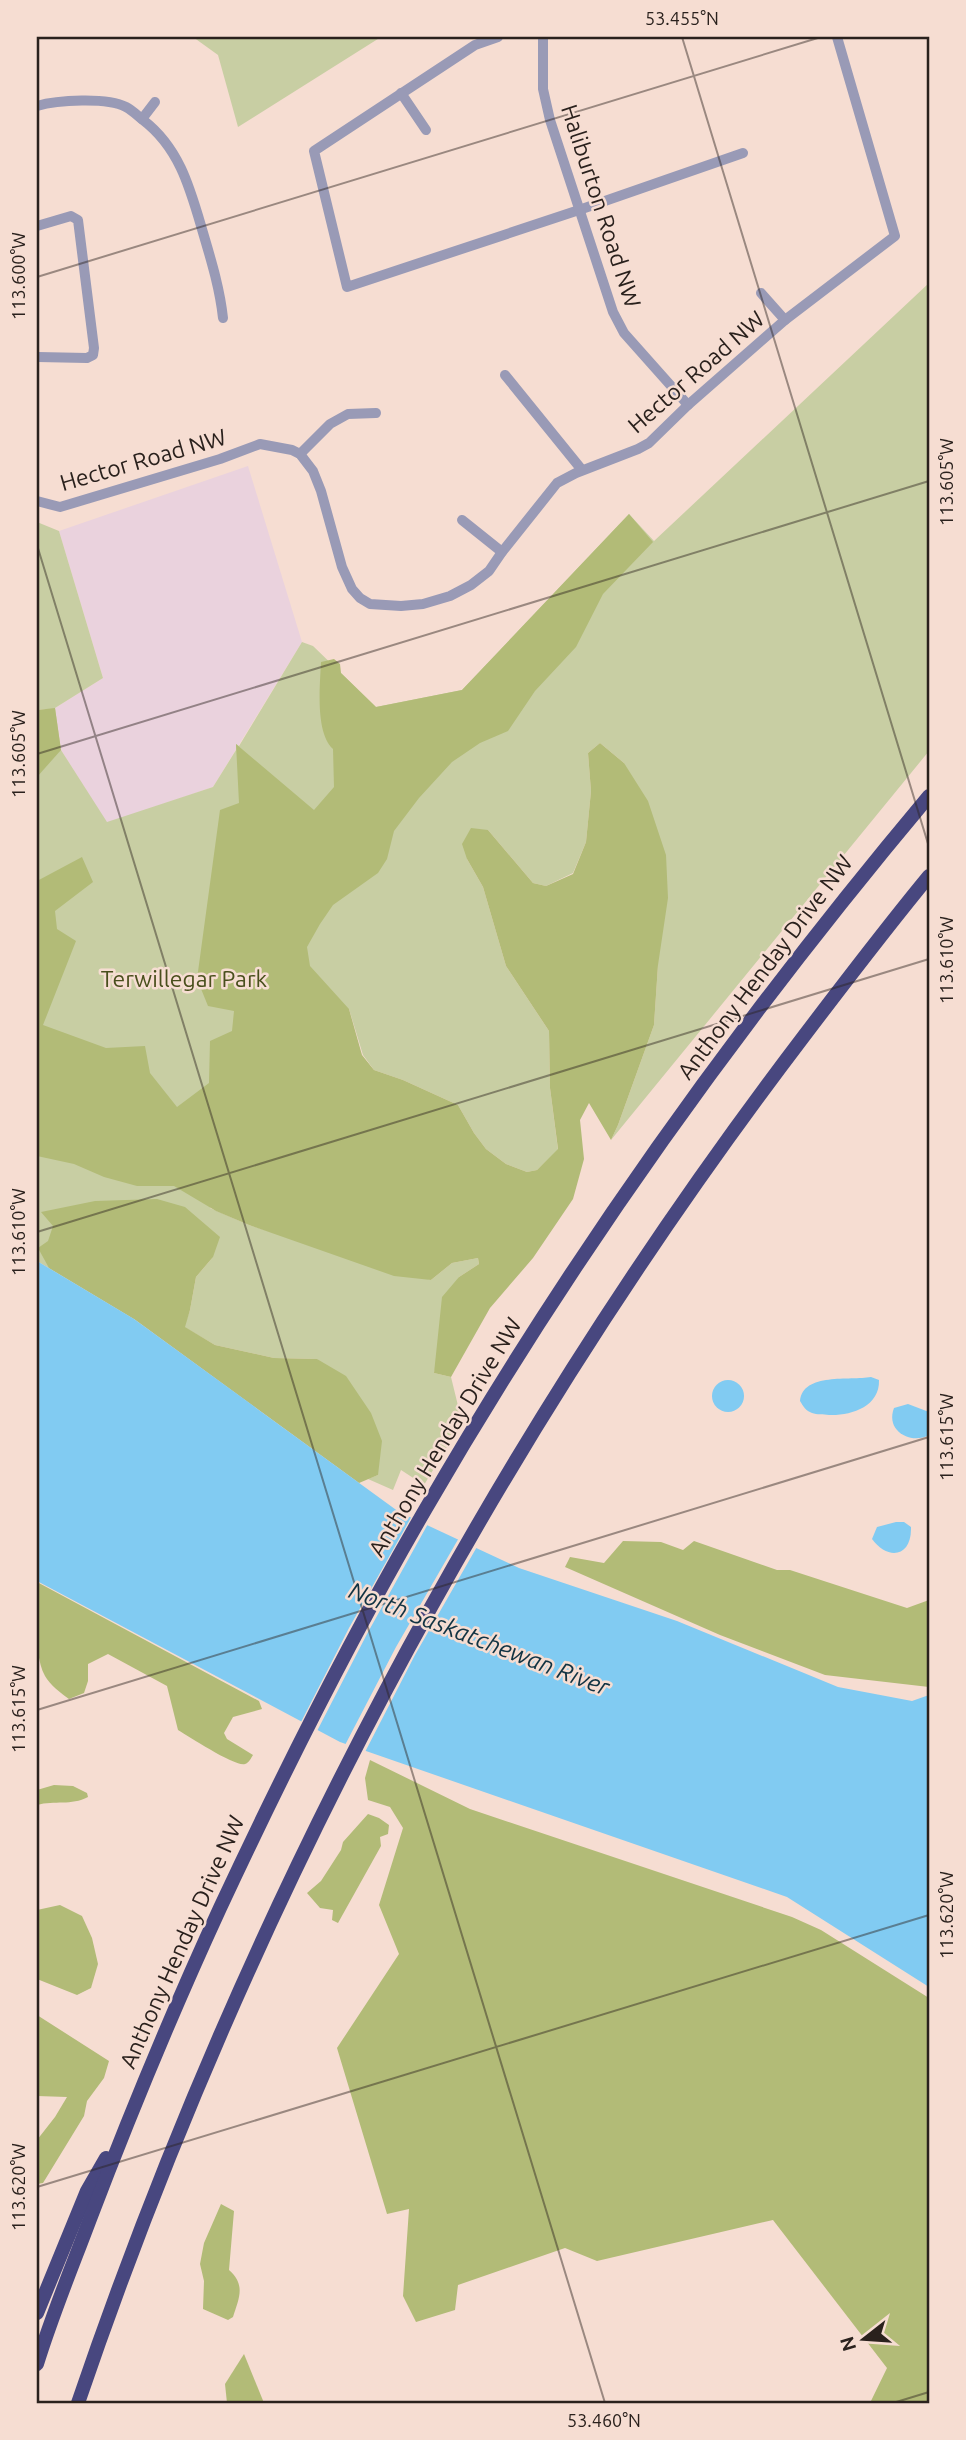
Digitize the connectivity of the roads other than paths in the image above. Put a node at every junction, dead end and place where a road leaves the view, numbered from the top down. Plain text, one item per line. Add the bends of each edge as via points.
1 (498, 37) edge
2 (543, 37) edge
3 (836, 37) edge
4 (401, 93) junction
5 (155, 102) dead end
6 (37, 106) edge
7 (142, 119) junction
8 (426, 130) dead end
9 (743, 153) dead end
10 (579, 210) junction
11 (37, 226) edge
12 (761, 293) dead end
13 (223, 318) dead end
14 (785, 320) junction
15 (38, 357) edge
16 (505, 375) dead end
17 (688, 405) junction
18 (376, 412) dead end
19 (300, 454) junction
20 (582, 470) junction
21 (37, 501) edge
22 (462, 520) dead end
23 (502, 552) junction
24 (929, 796) edge
25 (929, 876) edge
26 (130, 2117) junction
27 (37, 2313) edge
28 (37, 2364) edge
29 (78, 2403) edge

1 - 4 street via 475,45
2 - 10 street, Haliburton Road NW via 543,89
3 - 14 street, Hector Road NW via 895,236
4 - 8 street
4 - 10 street via 314,151 347,287
5 - 7 street
6 - 7 street via 91,101 125,106
7 - 13 street via 170,146 187,177
9 - 10 street
10 - 17 street, Haliburton Road NW via 612,312 624,333
11 - 15 street via 71,216 78,220 94,348 87,358
12 - 14 street, Hector Road NW
14 - 17 street, Hector Road NW
16 - 20 street
17 - 20 street, Hector Road NW via 649,443
18 - 19 street via 348,414 330,424
19 - 21 street, Hector Road NW via 260,444 60,507
19 - 23 street, Hector Road NW via 321,491 352,589 370,604 423,604 450,596 489,571
20 - 23 street, Hector Road NW via 557,483
22 - 23 street
24 - 26 highway, Anthony Henday Drive NW via 718,1063 579,1262 494,1395 358,1630 293,1754 192,1969
25 - 29 highway via 842,986 652,1247 542,1418 407,1650 238,1993 168,2159
26 - 27 highway via 87,2191
26 - 28 highway, Anthony Henday Drive NW

